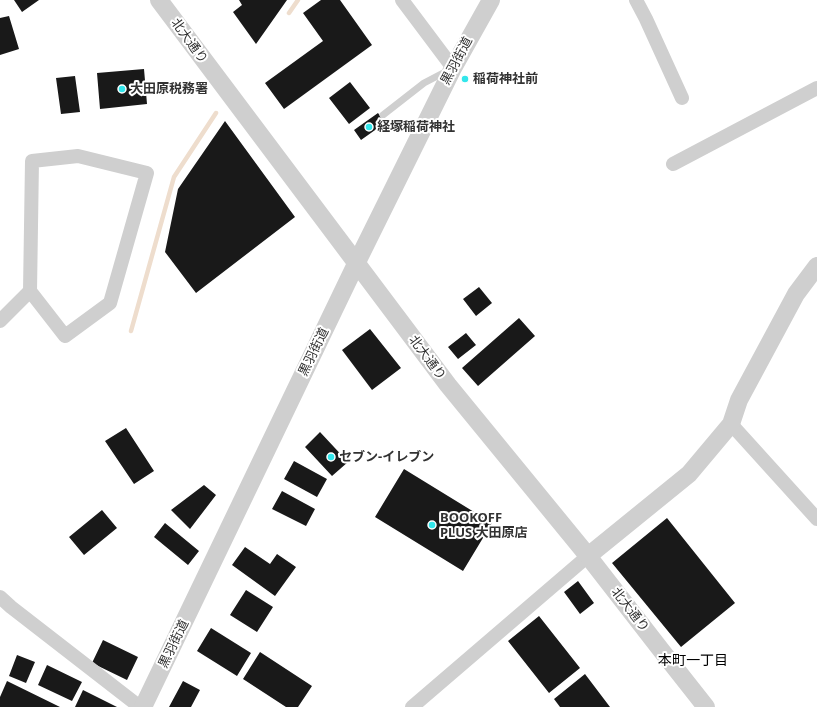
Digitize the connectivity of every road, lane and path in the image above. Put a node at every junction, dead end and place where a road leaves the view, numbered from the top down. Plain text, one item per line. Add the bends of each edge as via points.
1 (159, 0) edge
2 (402, 0) edge
3 (492, 0) edge
4 (636, 0) edge
5 (453, 68) junction
6 (817, 88) edge
7 (682, 98) dead end
8 (383, 116) dead end
9 (673, 164) dead end
10 (356, 264) junction
11 (817, 266) edge
12 (30, 291) junction
13 (0, 321) edge
14 (731, 424) junction
15 (817, 519) edge
16 (588, 556) junction
17 (0, 597) edge
18 (5, 611) edge
19 (140, 707) edge
20 (143, 707) edge
21 (412, 707) edge
22 (706, 707) edge

1 - 10 street, 北大通り
2 - 5 street
3 - 5 street, 黒羽街道
4 - 7 street
5 - 8 lane via 424,83
5 - 10 street, 黒羽街道
6 - 9 street
10 - 16 street, 北大通り via 448,385
10 - 20 street, 黒羽街道
11 - 14 street via 796,294 739,400
12 - 12 street via 32,161 78,156 147,173 110,302 65,336
12 - 13 street
14 - 15 street
14 - 16 street via 689,474
16 - 21 street
16 - 22 street, 北大通り
17 - 18 street
18 - 19 street

